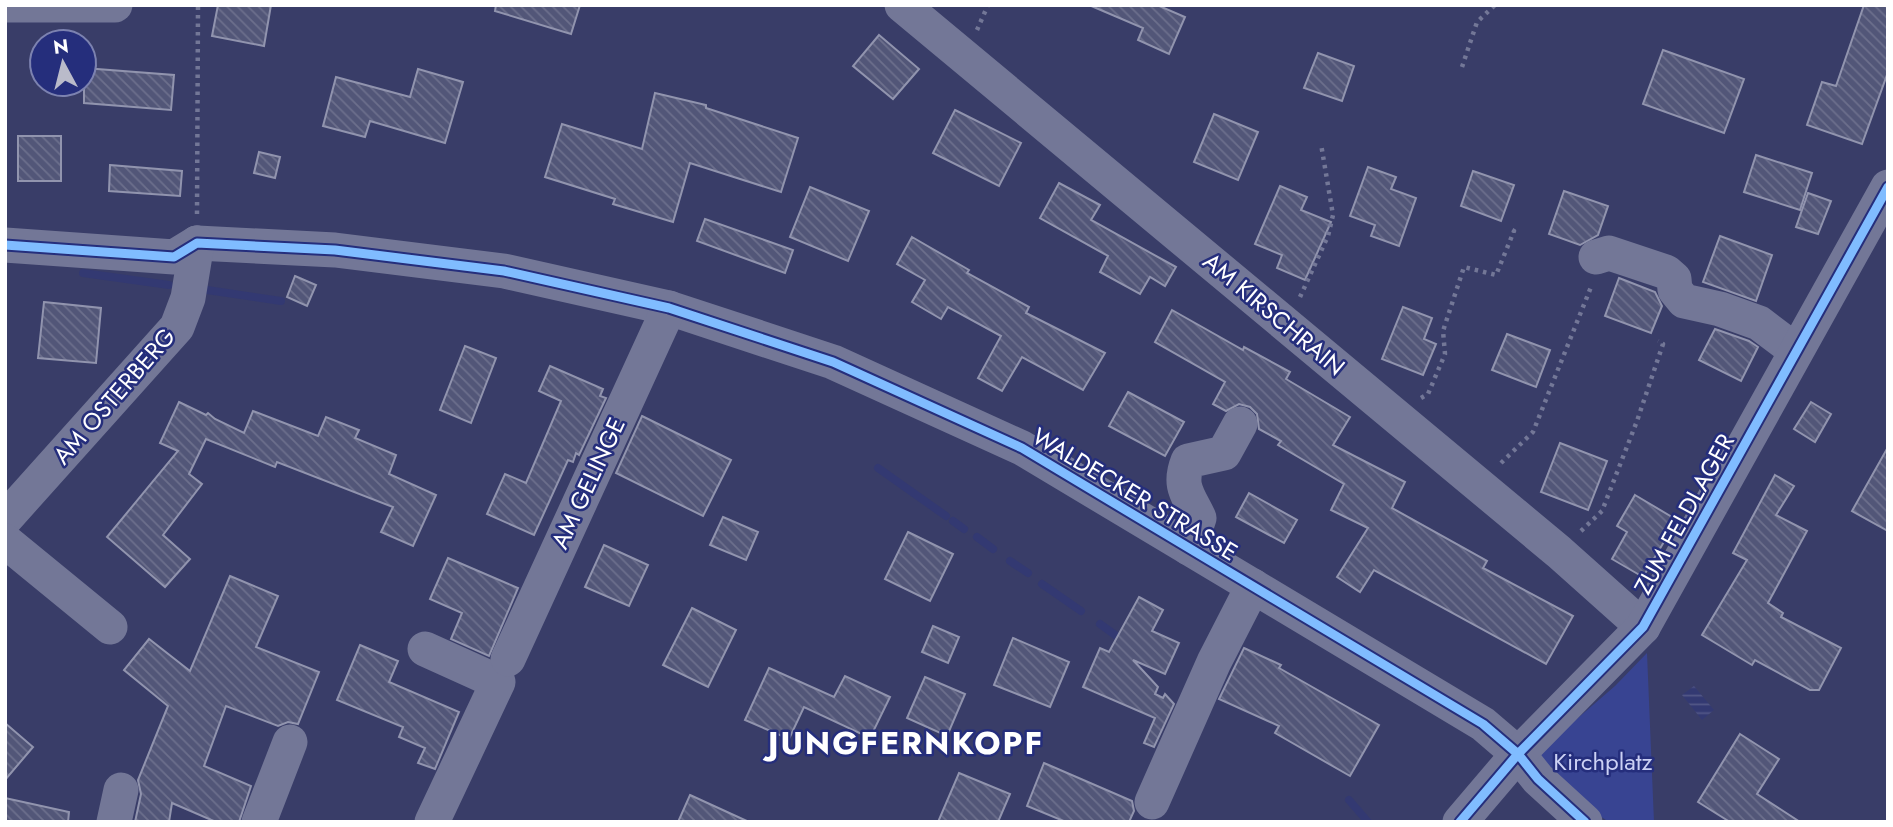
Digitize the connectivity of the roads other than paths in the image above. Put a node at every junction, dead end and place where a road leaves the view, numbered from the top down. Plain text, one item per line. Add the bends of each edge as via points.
1 (5, 5) edge
2 (115, 5) edge
3 (902, 5) edge
4 (1886, 196) edge
5 (197, 243) junction
6 (5, 245) edge
7 (1596, 257) road end
8 (668, 308) junction
9 (1796, 351) junction
10 (1240, 424) dead end
11 (5, 519) edge
12 (5, 541) edge
13 (1189, 548) junction
14 (1253, 586) junction
15 (1643, 627) junction
16 (110, 628) dead end
17 (425, 649) dead end
18 (508, 659) dead end
19 (290, 742) dead end
20 (1518, 754) junction
21 (1152, 802) dead end
22 (259, 822) edge
23 (432, 822) edge
24 (1460, 822) edge
25 (1585, 822) edge

1 - 2 street
3 - 15 street, AM KIRSCHRAIN
4 - 9 street, ZUM FELDLAGER
5 - 6 street via 174,257
5 - 8 street, WALDECKER STRASSE via 414,258 504,271
5 - 11 street, AM OSTERBERG via 188,298 177,327
7 - 9 street via 1609,253 1666,272 1684,301 1759,323
8 - 13 street, WALDECKER STRASSE via 832,362 1022,448
8 - 18 street, AM GELINGE
9 - 15 street, ZUM FELDLAGER
10 - 13 street via 1224,453 1188,461 1183,486 1199,518
12 - 16 street
13 - 14 street, WALDECKER STRASSE
14 - 20 street, WALDECKER STRASSE via 1483,724
14 - 21 street
15 - 20 street, ZUM FELDLAGER
17 - 23 street via 498,682
19 - 22 street
20 - 24 street, ZUM FELDLAGER
20 - 25 street, WALDECKER STRASSE

